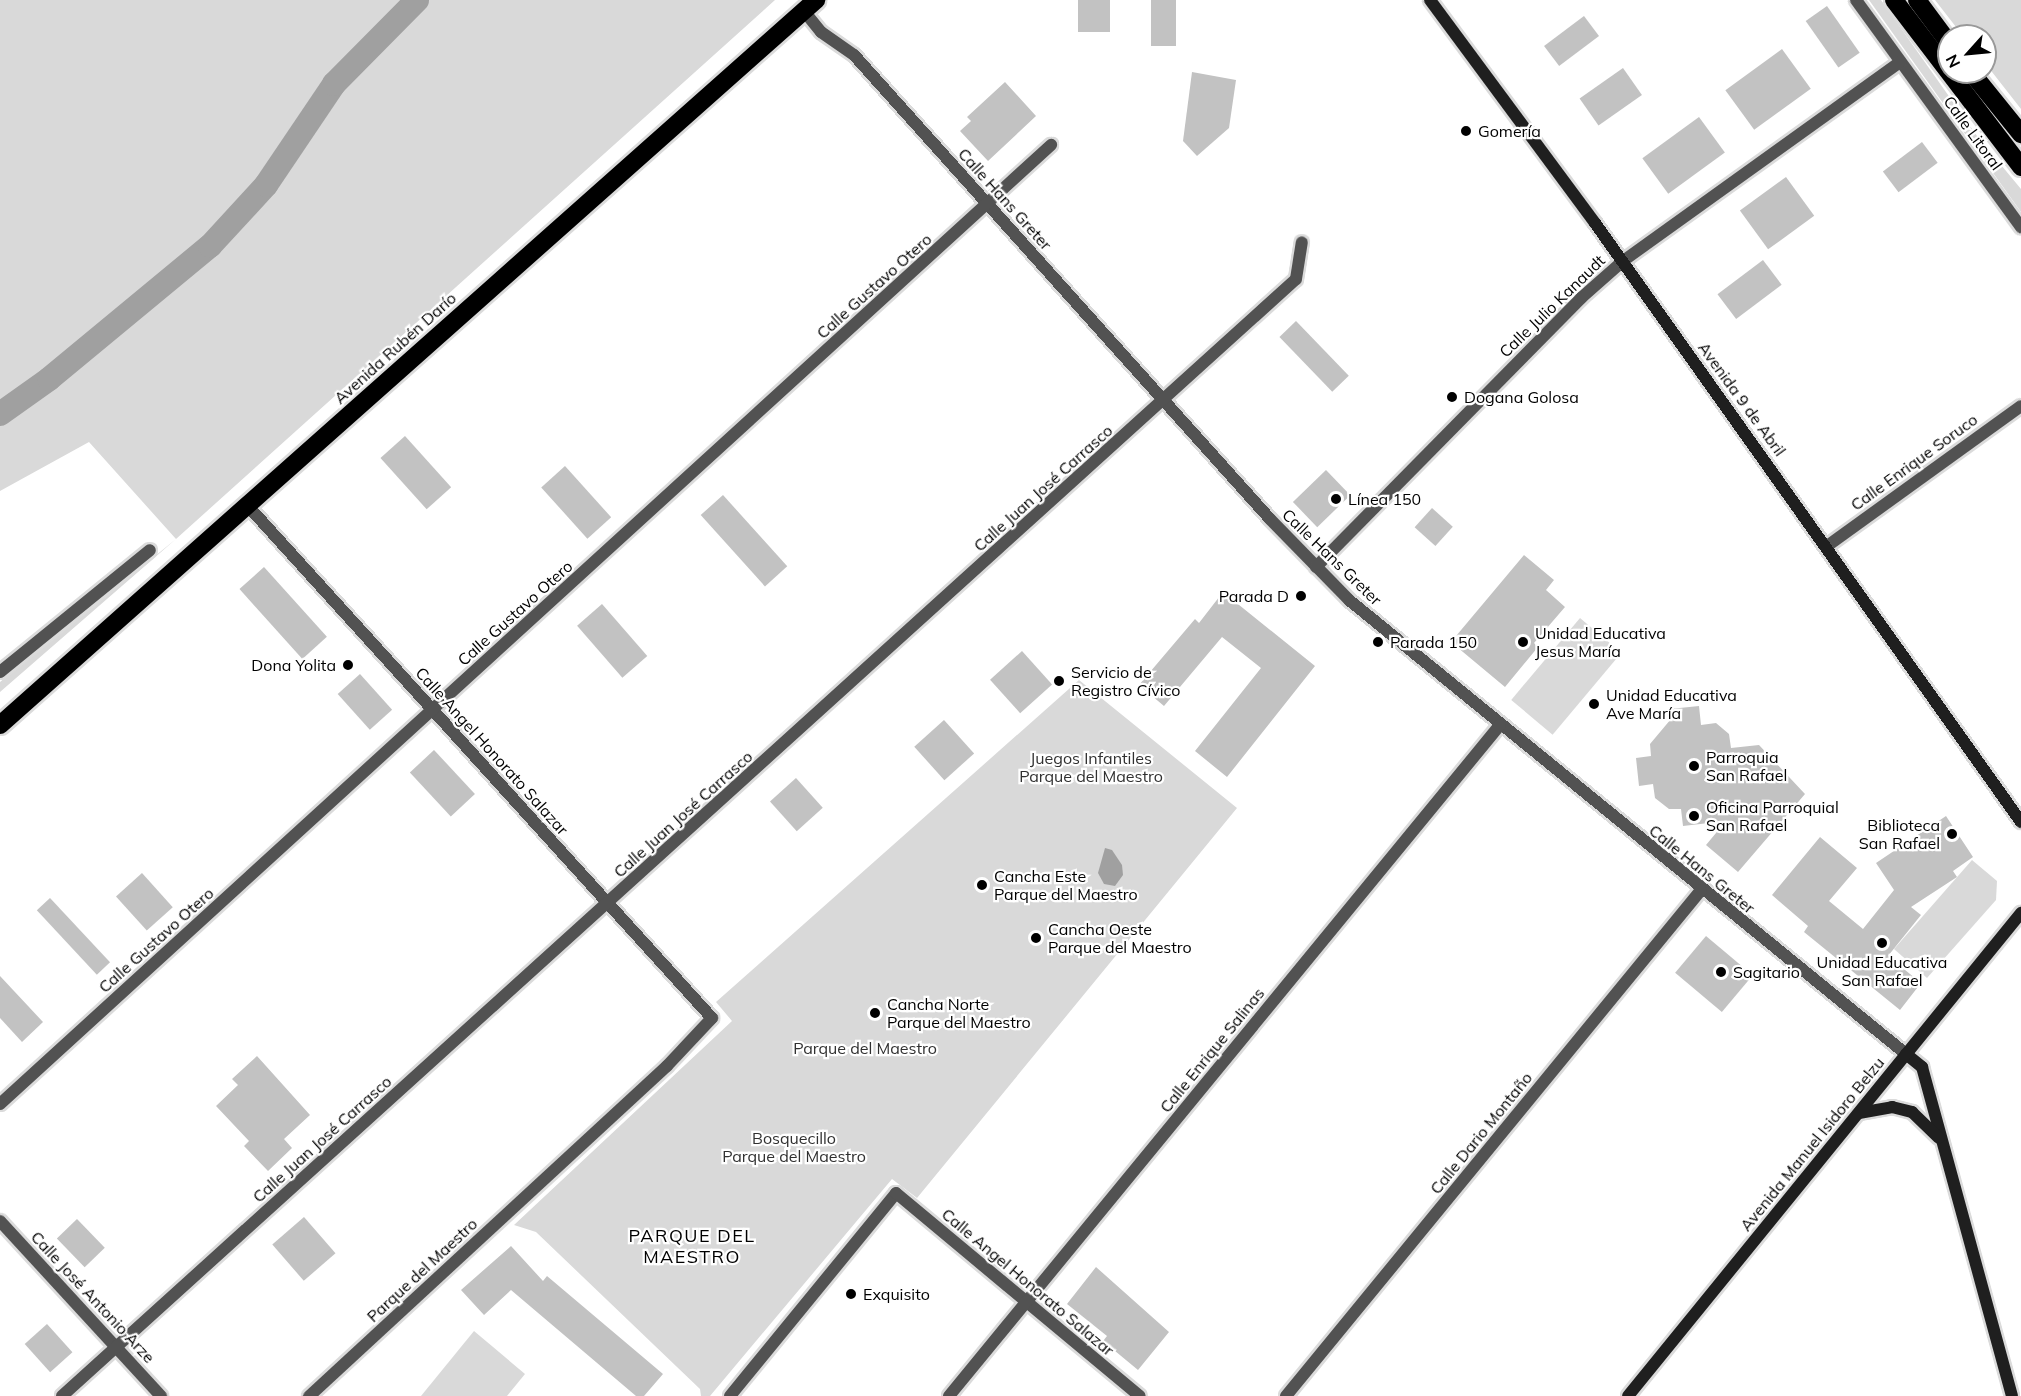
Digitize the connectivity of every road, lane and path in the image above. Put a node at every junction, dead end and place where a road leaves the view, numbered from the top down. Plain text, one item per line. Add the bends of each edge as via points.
1 (1430, 0) edge
2 (1856, 0) edge
3 (1894, 0) edge
4 (1917, 0) edge
5 (810, 5) edge
6 (1937, 27) edge
7 (1900, 62) junction
8 (1981, 84) edge
9 (2021, 134) edge
10 (1051, 145) dead end
11 (2021, 167) edge
12 (988, 205) junction
13 (2021, 227) edge
14 (1302, 242) dead end
15 (1623, 261) junction
16 (1164, 401) junction
17 (2021, 406) edge
18 (248, 506) junction
19 (1827, 546) junction
20 (150, 550) dead end
21 (1316, 567) junction
22 (0, 672) edge
23 (434, 709) junction
24 (0, 725) edge
25 (1500, 725) junction
26 (2021, 822) edge
27 (1701, 890) junction
28 (607, 905) junction
29 (2021, 913) edge
30 (712, 1018) joint
31 (1906, 1054) junction
32 (0, 1104) edge
33 (1860, 1113) junction
34 (1943, 1144) junction
35 (0, 1221) edge
36 (1026, 1302) junction
37 (116, 1346) junction
38 (62, 1396) edge
39 (161, 1396) edge
40 (309, 1396) edge
41 (730, 1396) edge
42 (950, 1396) edge
43 (1140, 1396) edge
44 (1287, 1396) edge
45 (1628, 1396) edge
46 (2012, 1396) edge

1 - 15 main road, Avenida 9 de Abril
2 - 7 street, Calle Litoral
3 - 11 highway
4 - 6 highway
5 - 12 street, Calle Hans Greter via 821,32 854,55
5 - 18 highway, Avenida Rubén Darío
7 - 13 street, Calle Litoral
7 - 15 street, Calle Julio Kanaudt
8 - 9 highway
10 - 12 street, Calle Gustavo Otero
12 - 16 street, Calle Hans Greter
12 - 23 street, Calle Gustavo Otero
14 - 16 street, Calle Juan José Carrasco via 1296,279
15 - 19 main road, Avenida 9 de Abril
15 - 21 street, Calle Julio Kanaudt via 1581,298
16 - 21 street, Calle Hans Greter
16 - 28 street, Calle Juan José Carrasco
17 - 19 street, Calle Enrique Soruco
18 - 23 street, Calle Angel Honorato Salazar
18 - 24 highway, Avenida Rubén Darío
19 - 26 main road, Avenida 9 de Abril
20 - 22 street
21 - 25 street, Calle Hans Greter via 1349,600
23 - 28 street, Calle Angel Honorato Salazar
23 - 32 street, Calle Gustavo Otero
25 - 27 street, Calle Hans Greter
25 - 36 street, Calle Enrique Salinas
27 - 31 street, Calle Hans Greter
27 - 44 street, Calle Dario Montaño
28 - 30 street, Calle Angel Honorato Salazar
28 - 37 street, Calle Juan José Carrasco
29 - 31 main road, Avenida Manuel Isidoro Belzu
30 - 40 street, Parque del Maestro via 667,1066
31 - 33 main road, Avenida Manuel Isidoro Belzu
31 - 34 main road via 1922,1067
33 - 34 main road via 1892,1107 1912,1112
33 - 45 main road, Avenida Manuel Isidoro Belzu
34 - 46 main road
35 - 37 street, Calle José Antonio Arze
36 - 41 street, Calle Angel Honorato Salazar via 896,1193
36 - 42 street, Calle Enrique Salinas
36 - 43 street, Calle Angel Honorato Salazar
37 - 38 street, Calle Juan José Carrasco
37 - 39 street, Calle José Antonio Arze

